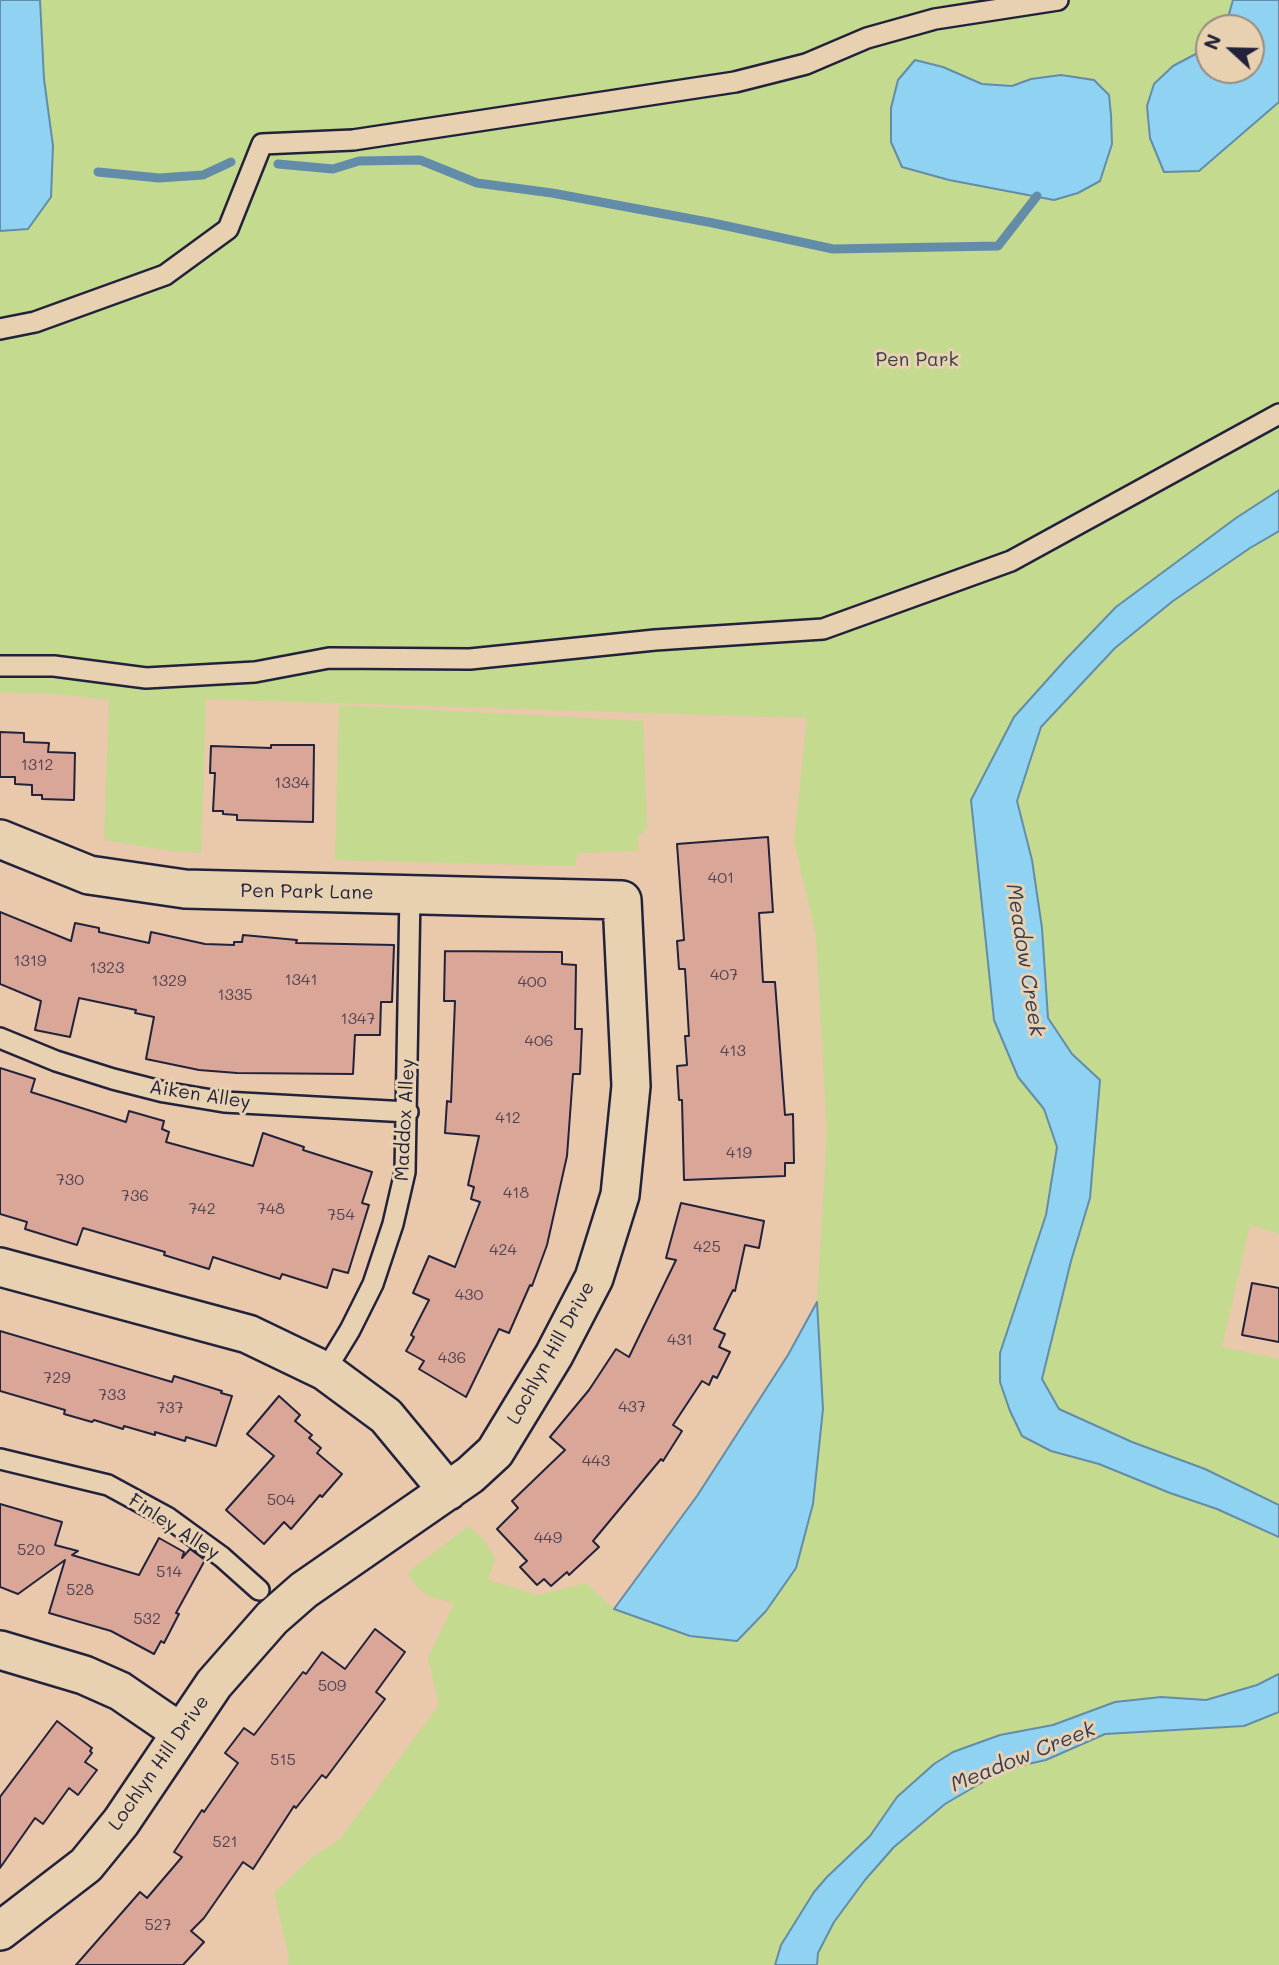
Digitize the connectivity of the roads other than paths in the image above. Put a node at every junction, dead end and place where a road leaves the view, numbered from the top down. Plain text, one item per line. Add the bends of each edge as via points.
1 (1058, 0) edge
2 (0, 329) edge
3 (1279, 414) edge
4 (0, 666) edge
5 (0, 839) edge
6 (410, 894) junction
7 (622, 901) joint
8 (0, 1038) edge
9 (408, 1112) junction
10 (0, 1267) edge
11 (324, 1371) junction
12 (0, 1459) edge
13 (448, 1491) junction
14 (258, 1590) dead end
15 (0, 1650) edge
16 (180, 1732) junction
17 (0, 1931) edge

1 - 2 lane via 935,19 867,38 806,64 734,82 353,140 262,144 228,229 165,275 36,322
3 - 4 lane via 1011,561 824,629 470,659 330,658 255,672 146,678 54,666
5 - 6 street, Pen Park Lane via 89,875 185,889
6 - 7 street, Pen Park Lane
6 - 9 lane, Maddox Alley
7 - 13 street, Lochlyn Hill Drive via 631,1086 621,1195 594,1278 554,1355 495,1452
8 - 9 lane, Aiken Alley via 68,1065 164,1092 224,1102
9 - 11 lane, Maddox Alley via 405,1172 393,1224 373,1284
10 - 11 street via 248,1334
11 - 13 street via 386,1416
12 - 14 lane, Finley Alley via 108,1485 167,1517
13 - 16 street, Lochlyn Hill Drive via 304,1590 272,1618 214,1684
15 - 16 street via 84,1675 120,1691
16 - 17 street, Lochlyn Hill Drive via 121,1822 86,1865

